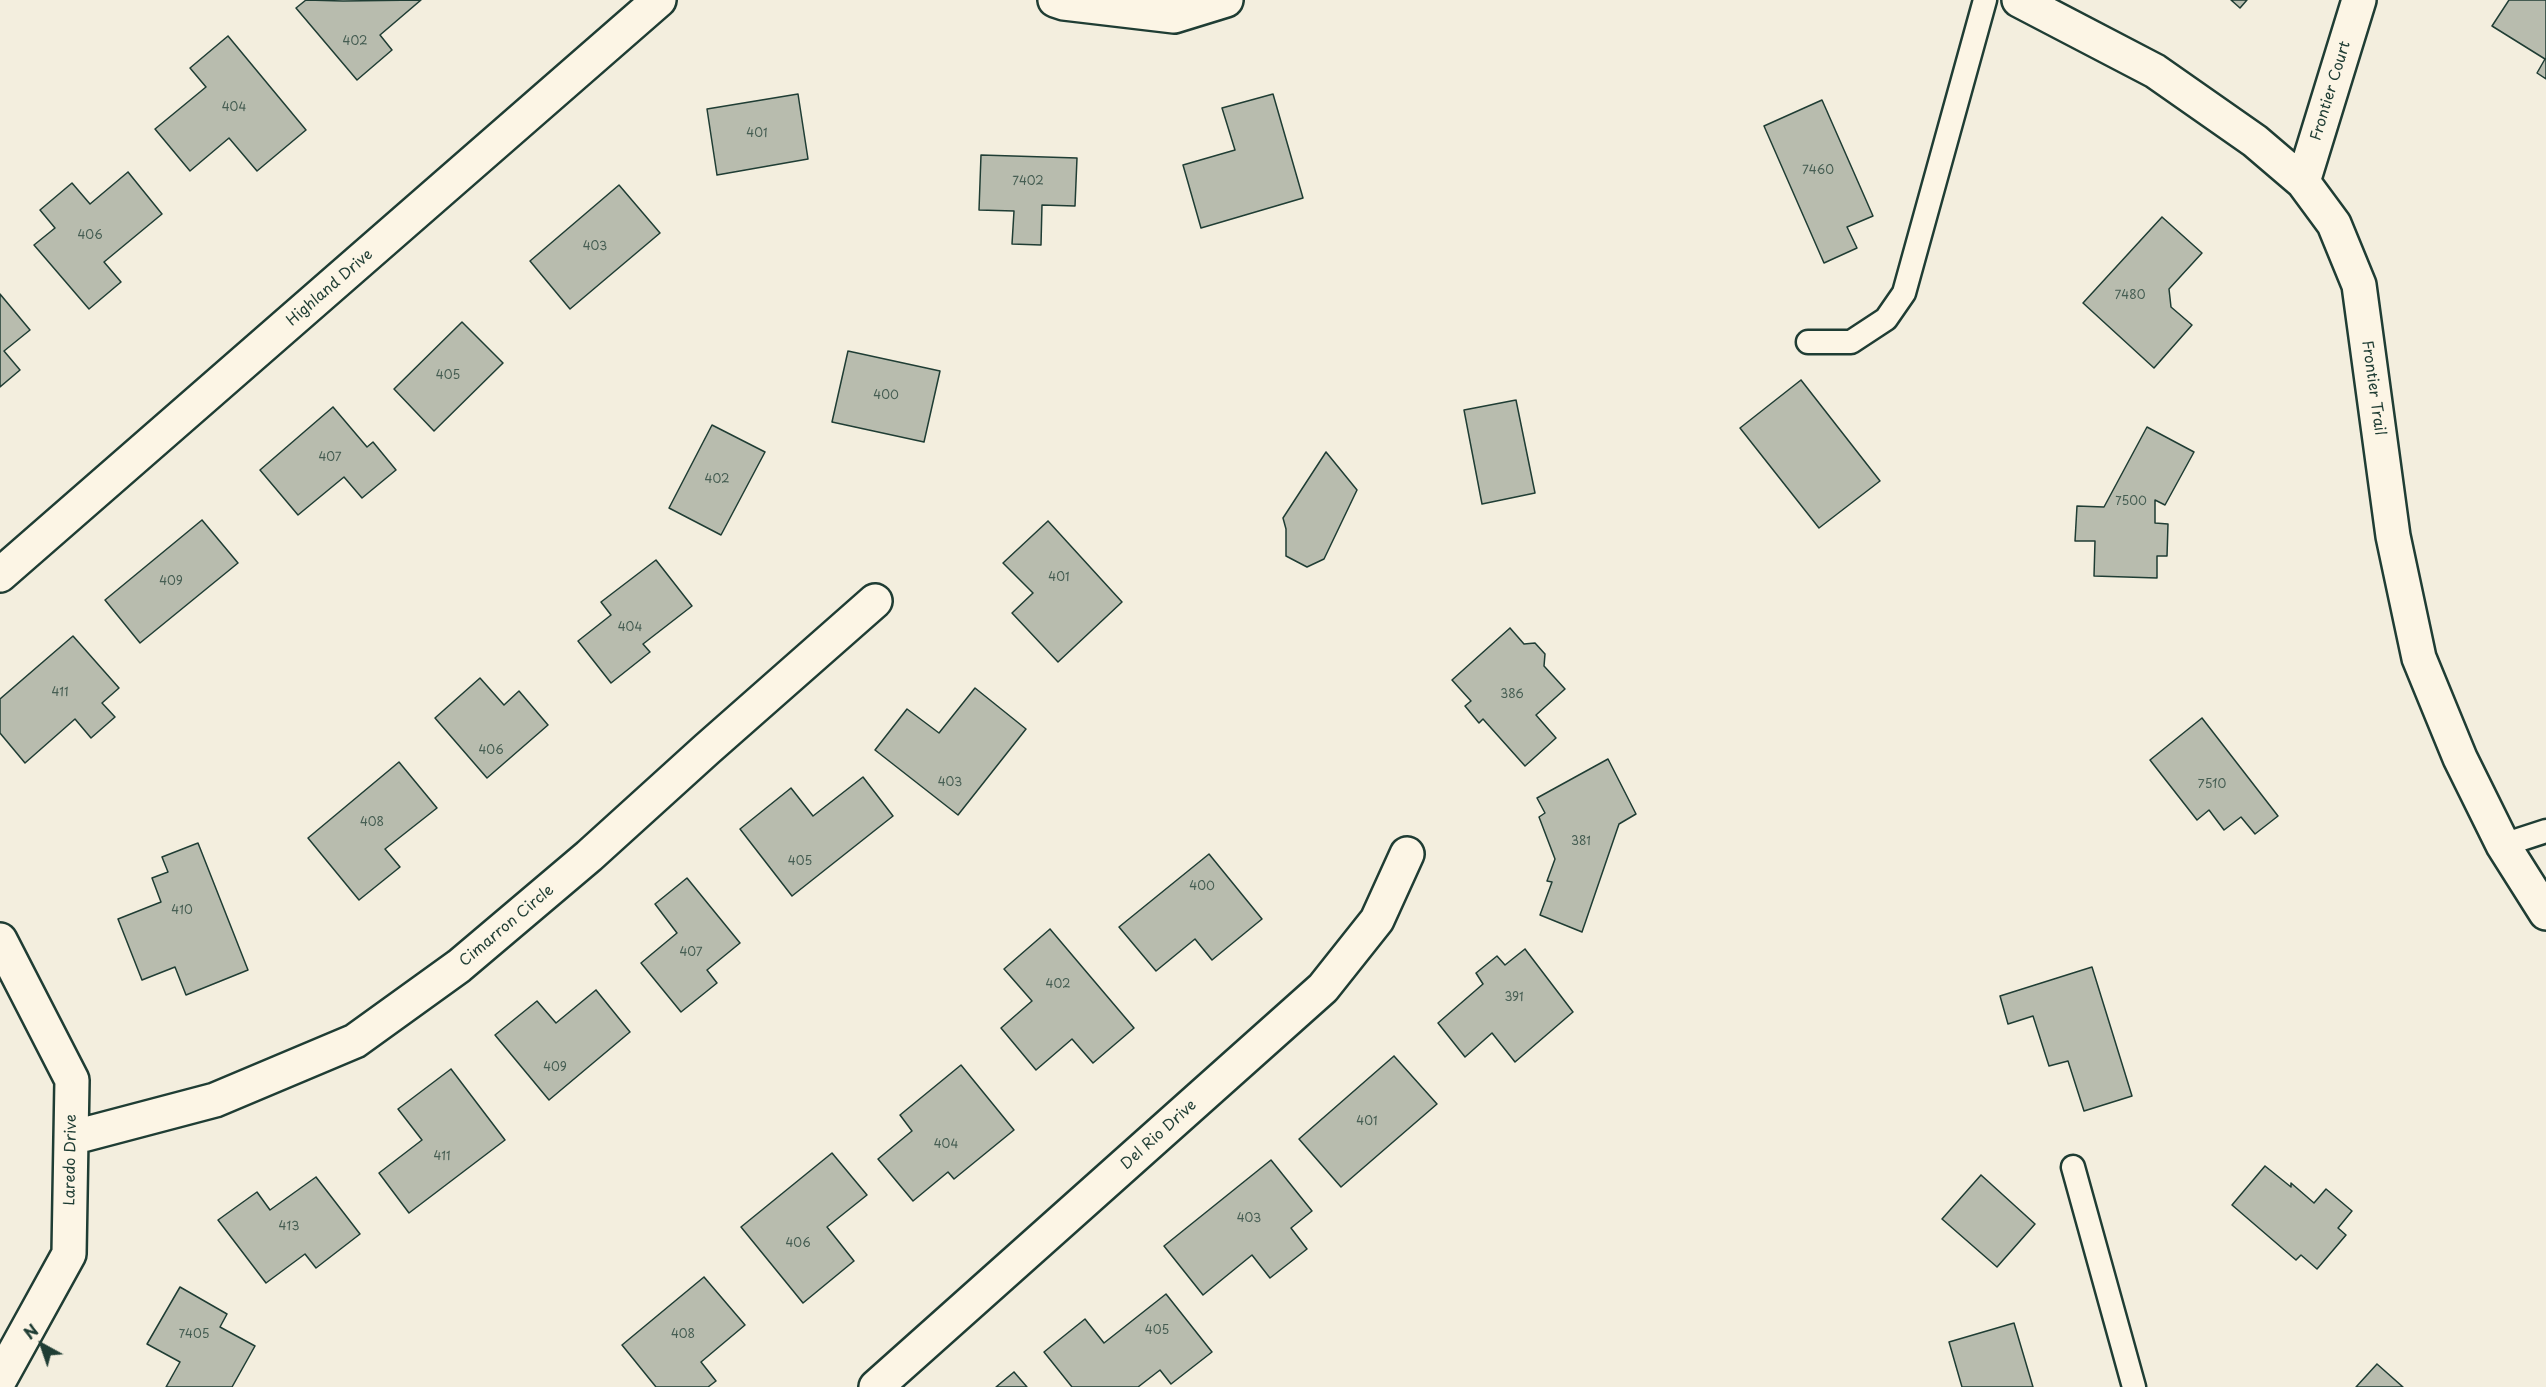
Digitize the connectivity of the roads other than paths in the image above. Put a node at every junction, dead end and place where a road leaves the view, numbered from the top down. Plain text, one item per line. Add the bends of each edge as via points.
1 (659, 0) edge
2 (1055, 0) edge
3 (1226, 0) edge
4 (1985, 0) edge
5 (2019, 0) edge
6 (2359, 0) edge
7 (2303, 183) junction
8 (1808, 342) dead end
9 (0, 575) edge
10 (875, 601) dead end
11 (2546, 831) edge
12 (2503, 845) junction
13 (1407, 854) dead end
14 (2546, 913) edge
15 (0, 940) edge
16 (71, 1138) junction
17 (2073, 1167) dead end
18 (0, 1379) edge
19 (876, 1387) edge
20 (2134, 1387) edge

1 - 9 street, Highland Drive
2 - 3 street via 1174,16
4 - 8 lane via 1904,293 1886,319 1851,342
5 - 7 street, Frontier Trail via 2155,71 2255,141
6 - 7 street, Frontier Court
7 - 12 street, Frontier Trail via 2334,224 2359,285 2393,536 2419,658 2460,758
10 - 16 street, Cimarron Circle via 476,952 355,1041 215,1100
11 - 12 lane
12 - 14 street, Frontier Trail
13 - 19 street, Del Rio Drive via 1377,920 1323,988
15 - 16 street, Laredo Drive via 72,1080
16 - 18 street, Laredo Drive via 69,1254
17 - 20 lane

